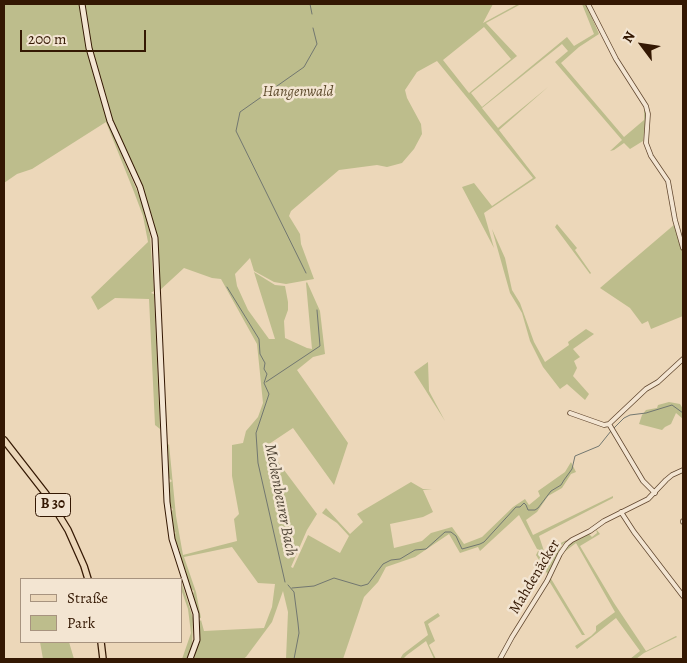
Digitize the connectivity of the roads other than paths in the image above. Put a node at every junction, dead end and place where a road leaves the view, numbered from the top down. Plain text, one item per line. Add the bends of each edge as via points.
1 (82, 4) edge
2 (588, 4) edge
3 (683, 248) edge
4 (683, 358) edge
5 (570, 413) dead end
6 (611, 428) junction
7 (4, 440) edge
8 (683, 470) edge
9 (656, 493) junction
10 (621, 512) junction
11 (88, 578) edge
12 (683, 596) edge
13 (101, 643) edge
14 (103, 659) edge
15 (190, 659) edge
16 (500, 659) edge

1 - 15 street via 89,48 108,112 140,187 155,238 167,502 172,539 196,614 197,640
2 - 3 street via 616,59 646,106 646,143 668,181
4 - 6 street via 646,389
5 - 6 street
6 - 9 street via 643,480
7 - 11 main road, B 30 via 46,494 68,530
8 - 9 street, Mahdenäcker via 672,475
9 - 10 street, Mahdenäcker
10 - 12 street
10 - 16 street, Mahdenäcker via 567,544
13 - 14 main road

